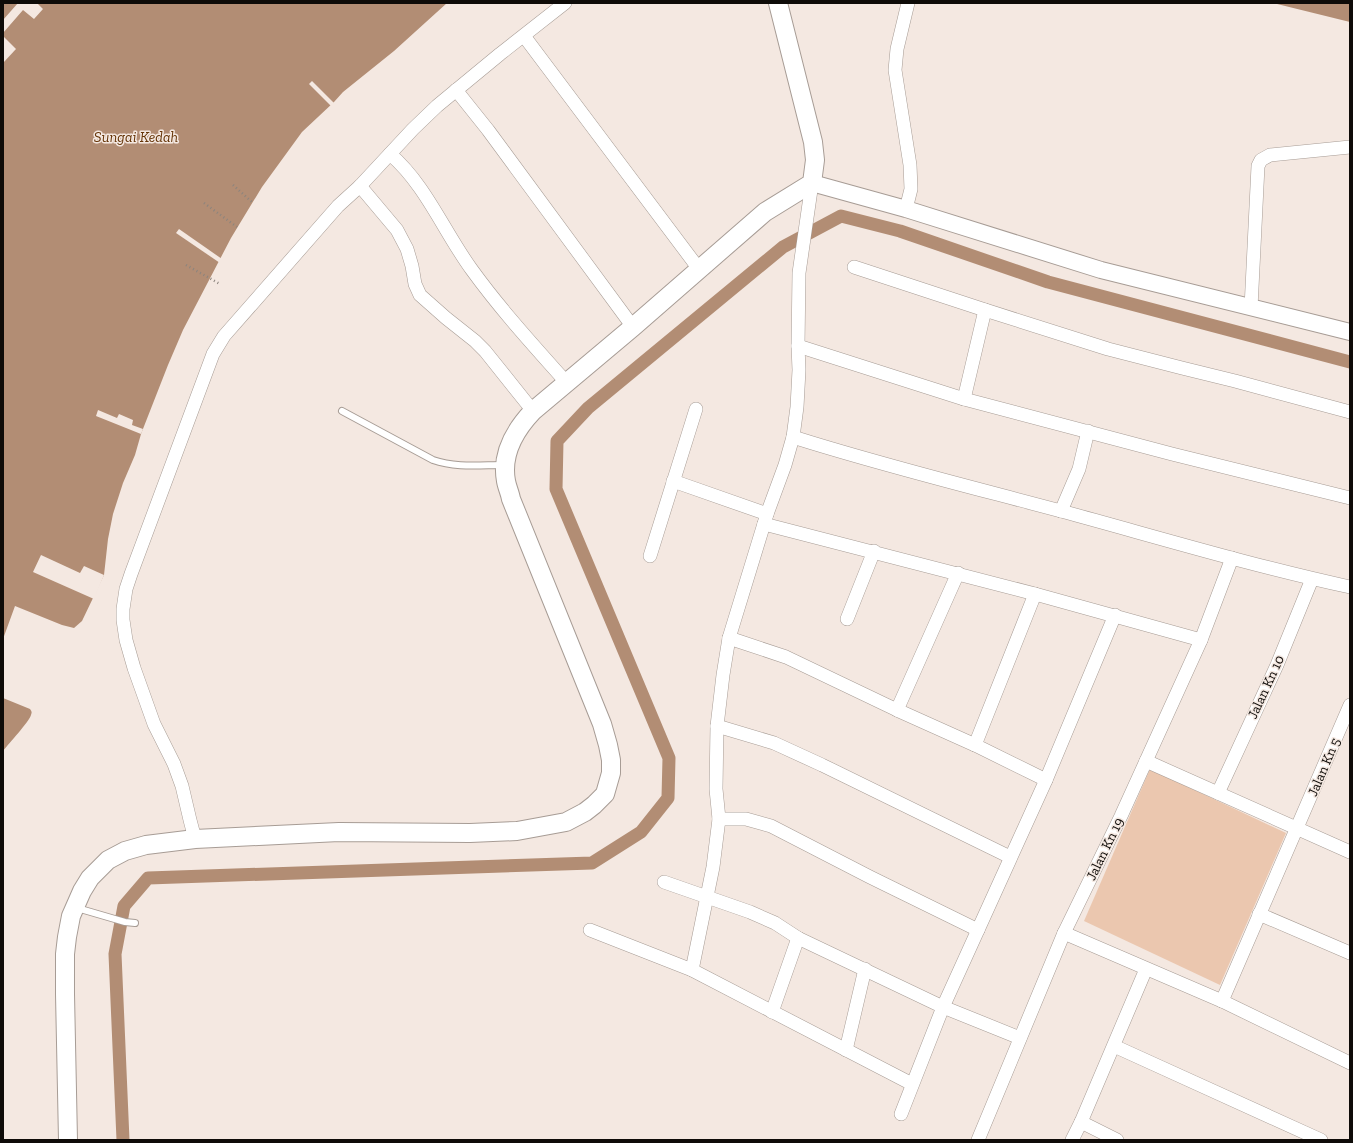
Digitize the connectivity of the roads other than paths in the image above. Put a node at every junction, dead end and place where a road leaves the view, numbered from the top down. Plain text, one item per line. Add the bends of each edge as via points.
1 (565, 3) edge
2 (778, 3) edge
3 (908, 3) edge
4 (524, 36) junction
5 (456, 90) junction
6 (1350, 147) edge
7 (390, 154) junction
8 (360, 186) junction
9 (811, 191) junction
10 (906, 209) junction
11 (854, 267) dead end
12 (699, 268) junction
13 (1251, 308) junction
14 (985, 310) junction
15 (633, 327) junction
16 (1350, 332) edge
17 (798, 346) junction
18 (566, 382) junction
19 (964, 398) junction
20 (696, 409) dead end
21 (342, 411) dead end
22 (533, 411) junction
23 (1350, 412) edge
24 (1088, 432) junction
25 (793, 437) junction
26 (506, 464) junction
27 (673, 481) junction
28 (1350, 498) edge
29 (1061, 511) junction
30 (766, 519) junction
31 (874, 551) junction
32 (650, 556) dead end
33 (1232, 558) junction
34 (958, 573) junction
35 (1312, 579) junction
36 (1350, 587) edge
37 (1035, 594) junction
38 (1115, 615) junction
39 (847, 619) dead end
40 (729, 638) junction
41 (1201, 640) junction
42 (1350, 705) edge
43 (897, 710) junction
44 (717, 726) junction
45 (975, 745) junction
46 (1146, 761) junction
47 (1046, 780) junction
48 (1218, 793) junction
49 (719, 819) junction
50 (1298, 829) junction
51 (195, 839) junction
52 (1350, 852) edge
53 (1010, 857) junction
54 (664, 882) dead end
55 (707, 896) junction
56 (74, 907) junction
57 (1259, 914) junction
58 (135, 922) dead end
59 (590, 930) dead end
60 (978, 930) junction
61 (1064, 933) junction
62 (798, 938) junction
63 (1350, 953) edge
64 (1146, 968) junction
65 (865, 969) junction
66 (692, 970) junction
67 (1222, 1001) junction
68 (943, 1007) junction
69 (772, 1012) junction
70 (1020, 1038) junction
71 (1114, 1046) junction
72 (846, 1050) junction
73 (1350, 1063) edge
74 (912, 1084) junction
75 (901, 1114) dead end
76 (1081, 1122) junction
77 (68, 1140) edge
78 (978, 1140) edge
79 (1072, 1140) edge
80 (1117, 1140) edge
81 (1321, 1140) edge

1 - 4 street
2 - 9 main road via 810,129 815,160
3 - 10 street via 897,49 895,70 910,164 911,189
4 - 5 street
4 - 12 street
5 - 7 street
5 - 15 street
6 - 13 street via 1270,155 1261,160 1258,166
7 - 8 street
7 - 18 street via 414,179 472,270 514,324
8 - 22 street via 397,230 405,244 420,295 485,351
8 - 51 street via 338,206 224,336 213,354 126,588 123,620 126,640 154,724 182,786
9 - 10 street
9 - 12 main road via 783,200 765,212
9 - 17 street via 799,273
10 - 13 street via 1101,270
11 - 14 street
12 - 15 main road
13 - 16 street
14 - 19 street
14 - 23 street via 1128,354
15 - 18 main road
17 - 19 street
17 - 25 street via 797,407
18 - 22 main road
19 - 24 street
20 - 27 street
21 - 26 lane via 441,463
22 - 26 main road via 520,425 510,443
24 - 28 street
24 - 29 street via 1079,469
25 - 29 street via 922,475
25 - 30 street
26 - 51 main road via 506,480 511,498 602,724 611,760 605,794 585,812 566,822 517,831 339,832
27 - 30 street
27 - 32 street
29 - 33 street
30 - 31 street
30 - 40 street
31 - 34 street
31 - 39 street
33 - 35 street
33 - 41 street, Jalan Kn 19
34 - 37 street
34 - 43 street
35 - 36 street
35 - 48 street, Jalan Kn 10 via 1277,665
37 - 38 street
37 - 45 street
38 - 41 street
38 - 47 street
40 - 43 street via 786,657
40 - 44 street
41 - 46 street, Jalan Kn 19
42 - 50 street, Jalan Kn 5
43 - 45 street
44 - 49 street via 716,789
44 - 53 street via 774,743
45 - 47 street
46 - 48 street
46 - 61 street, Jalan Kn 19
47 - 53 street
48 - 50 street
49 - 55 street
49 - 60 street via 746,819 771,826
50 - 52 street
50 - 57 street, Jalan Kn 5
51 - 56 main road via 141,846 108,860 90,878
53 - 60 street
54 - 55 street
55 - 62 street via 775,923
55 - 66 street
56 - 58 lane via 125,922
56 - 77 main road via 65,954
57 - 63 street
57 - 67 street, Jalan Kn 5
59 - 66 street
60 - 68 street
61 - 64 street
61 - 70 street, Jalan Kn 19
62 - 65 street
62 - 69 street
64 - 67 street
64 - 71 street
65 - 68 street
65 - 72 street
66 - 69 street
67 - 73 street
68 - 70 street
68 - 74 street
69 - 72 street
70 - 78 street, Jalan Kn 19
71 - 76 street
71 - 81 street
72 - 74 street
74 - 75 street
76 - 79 street
76 - 80 street

